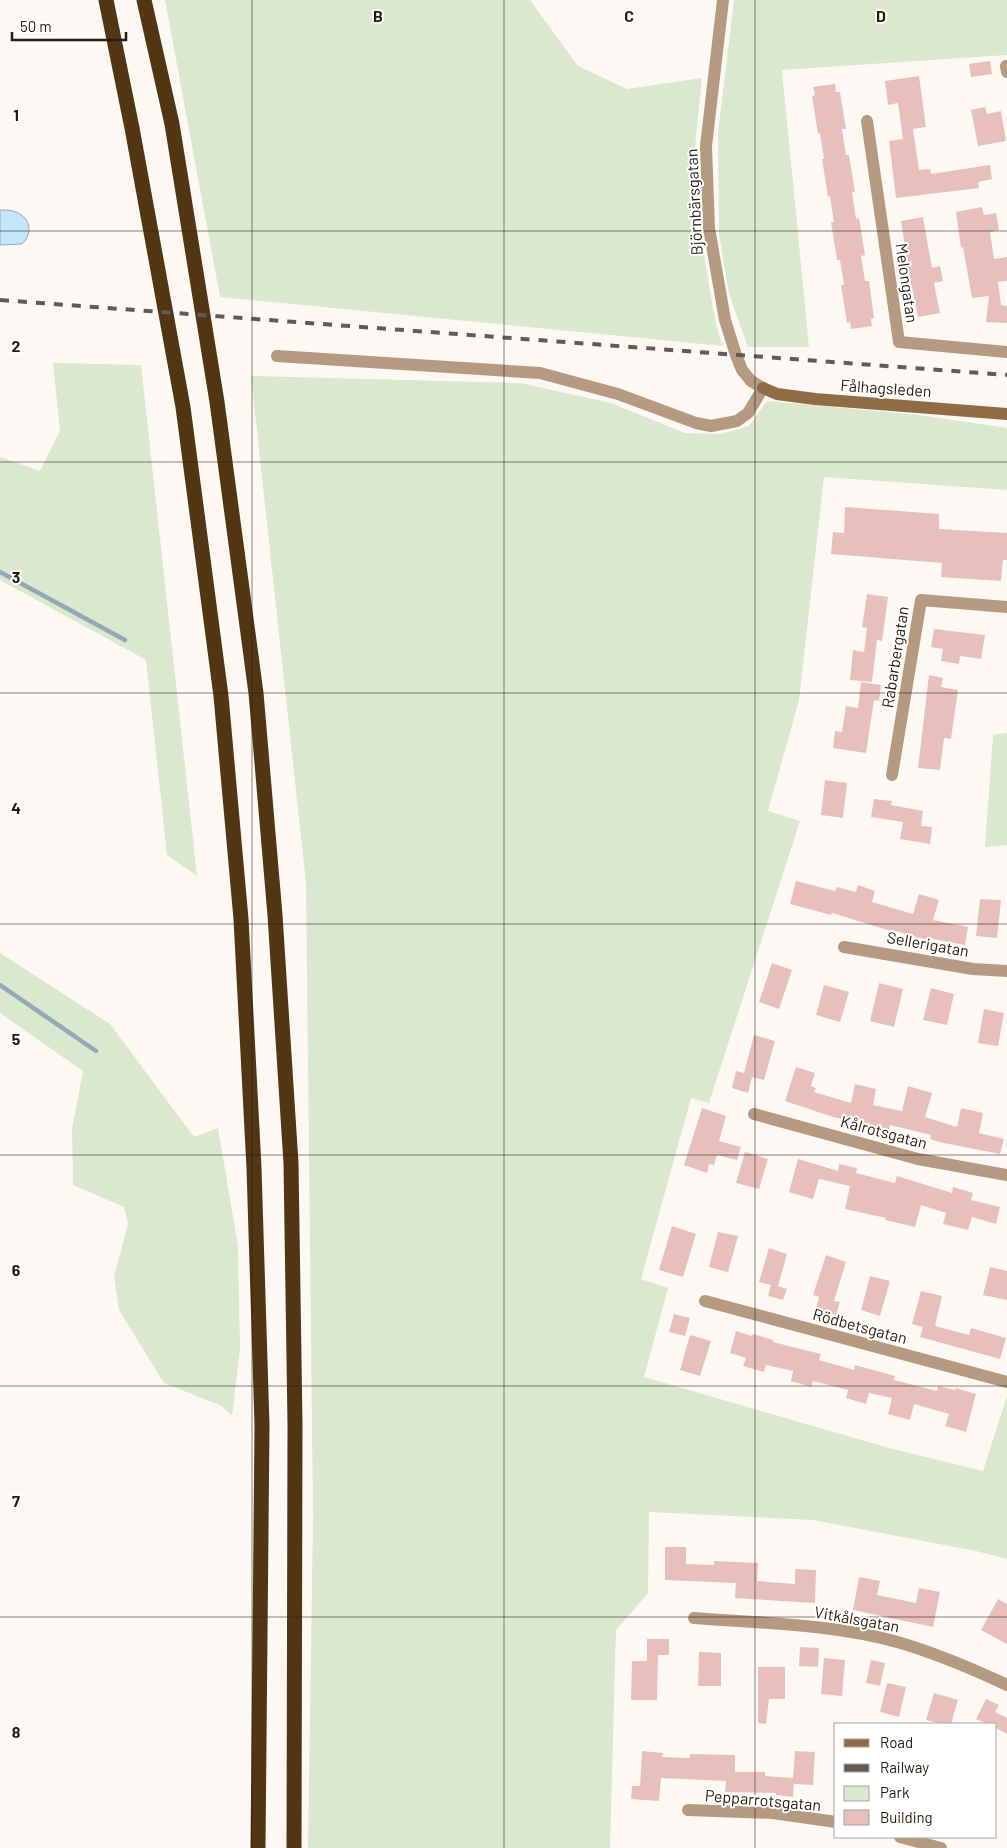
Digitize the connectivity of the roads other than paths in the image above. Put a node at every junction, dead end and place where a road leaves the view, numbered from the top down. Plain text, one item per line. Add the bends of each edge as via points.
1 (106, 0) edge
2 (144, 0) edge
3 (723, 0) edge
4 (867, 121) dead end
5 (1007, 352) edge
6 (277, 356) dead end
7 (763, 388) junction
8 (1007, 414) edge
9 (1007, 607) edge
10 (892, 774) dead end
11 (844, 947) dead end
12 (1007, 971) edge
13 (754, 1114) dead end
14 (1007, 1175) edge
15 (705, 1301) dead end
16 (1007, 1382) edge
17 (694, 1618) dead end
18 (1007, 1685) edge
19 (688, 1810) dead end
20 (834, 1822) edge
21 (904, 1838) edge
22 (258, 1848) edge
23 (294, 1848) edge
24 (941, 1848) edge

1 - 22 highway via 183,407 221,696 241,918 254,1168 262,1425
2 - 23 highway via 172,124 217,402 256,693 274,905 291,1163 295,1424
3 - 7 street, Björnbärsgatan via 706,146 709,228 725,320 736,355 751,381
4 - 5 street, Melongatan via 900,342
6 - 7 street via 540,374 618,394 696,424 710,426 737,421 748,413
7 - 8 street, Fålhagsleden via 777,394 815,399
9 - 10 street, Rabarbergatan via 921,600
11 - 12 street, Sellerigatan via 973,969
13 - 14 street, Kålrotsgatan via 918,1159
15 - 16 street, Rödbetsgatan
17 - 18 street, Vitkålsgatan via 843,1631 900,1643 946,1658
19 - 20 street, Pepparrotsgatan via 773,1813
21 - 24 street

